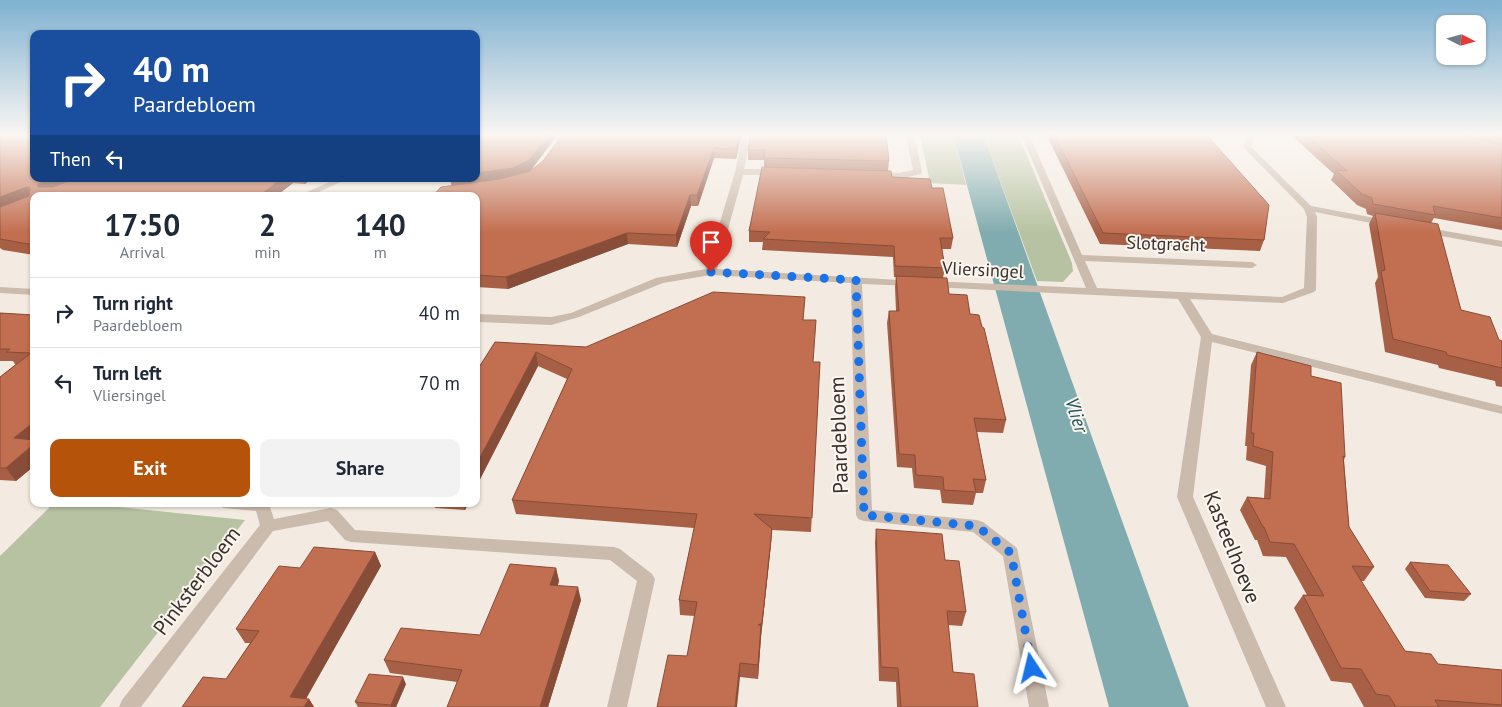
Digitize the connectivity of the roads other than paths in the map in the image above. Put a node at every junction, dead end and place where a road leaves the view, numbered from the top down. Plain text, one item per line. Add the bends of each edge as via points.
1 (740, 167) edge
2 (917, 167) edge
3 (1039, 167) edge
4 (1267, 167) edge
5 (739, 172) junction
6 (789, 173) edge
7 (869, 175) edge
8 (336, 182) edge
9 (462, 190) edge
10 (312, 192) edge
11 (451, 192) edge
12 (1308, 208) junction
13 (1395, 224) edge
14 (1415, 228) edge
15 (1502, 244) edge
16 (1078, 258) junction
17 (1252, 265) dead end
18 (711, 272) junction
19 (856, 280) junction
20 (0, 290) edge
21 (30, 292) edge
22 (1093, 292) junction
23 (1182, 296) junction
24 (480, 318) edge
25 (1207, 337) junction
26 (1502, 410) edge
27 (262, 507) edge
28 (334, 509) edge
29 (268, 526) junction
30 (129, 707) edge
31 (617, 707) edge
32 (1040, 707) edge
33 (1276, 707) edge

1 - 5 street
2 - 7 street via 918,172 899,176
3 - 16 street
4 - 12 street
5 - 6 street
5 - 18 street
8 - 10 street
9 - 11 street
12 - 13 street
12 - 23 street, Vliersingel via 1312,217 1310,290 1283,300
14 - 15 street
16 - 17 street, Slotgracht
16 - 22 street
18 - 19 street, Vliersingel
18 - 24 street, Vliersingel via 660,280 575,315 551,321
19 - 22 street, Vliersingel
19 - 32 street, Paardebloem via 864,515 977,526 1011,553
20 - 21 street
22 - 23 street, Vliersingel
23 - 25 street
25 - 26 street
25 - 33 street, Kasteelhoeve via 1185,497
27 - 29 street, Pinksterbloem
28 - 29 street
28 - 31 street via 352,536 614,554 646,579
29 - 30 street, Pinksterbloem

